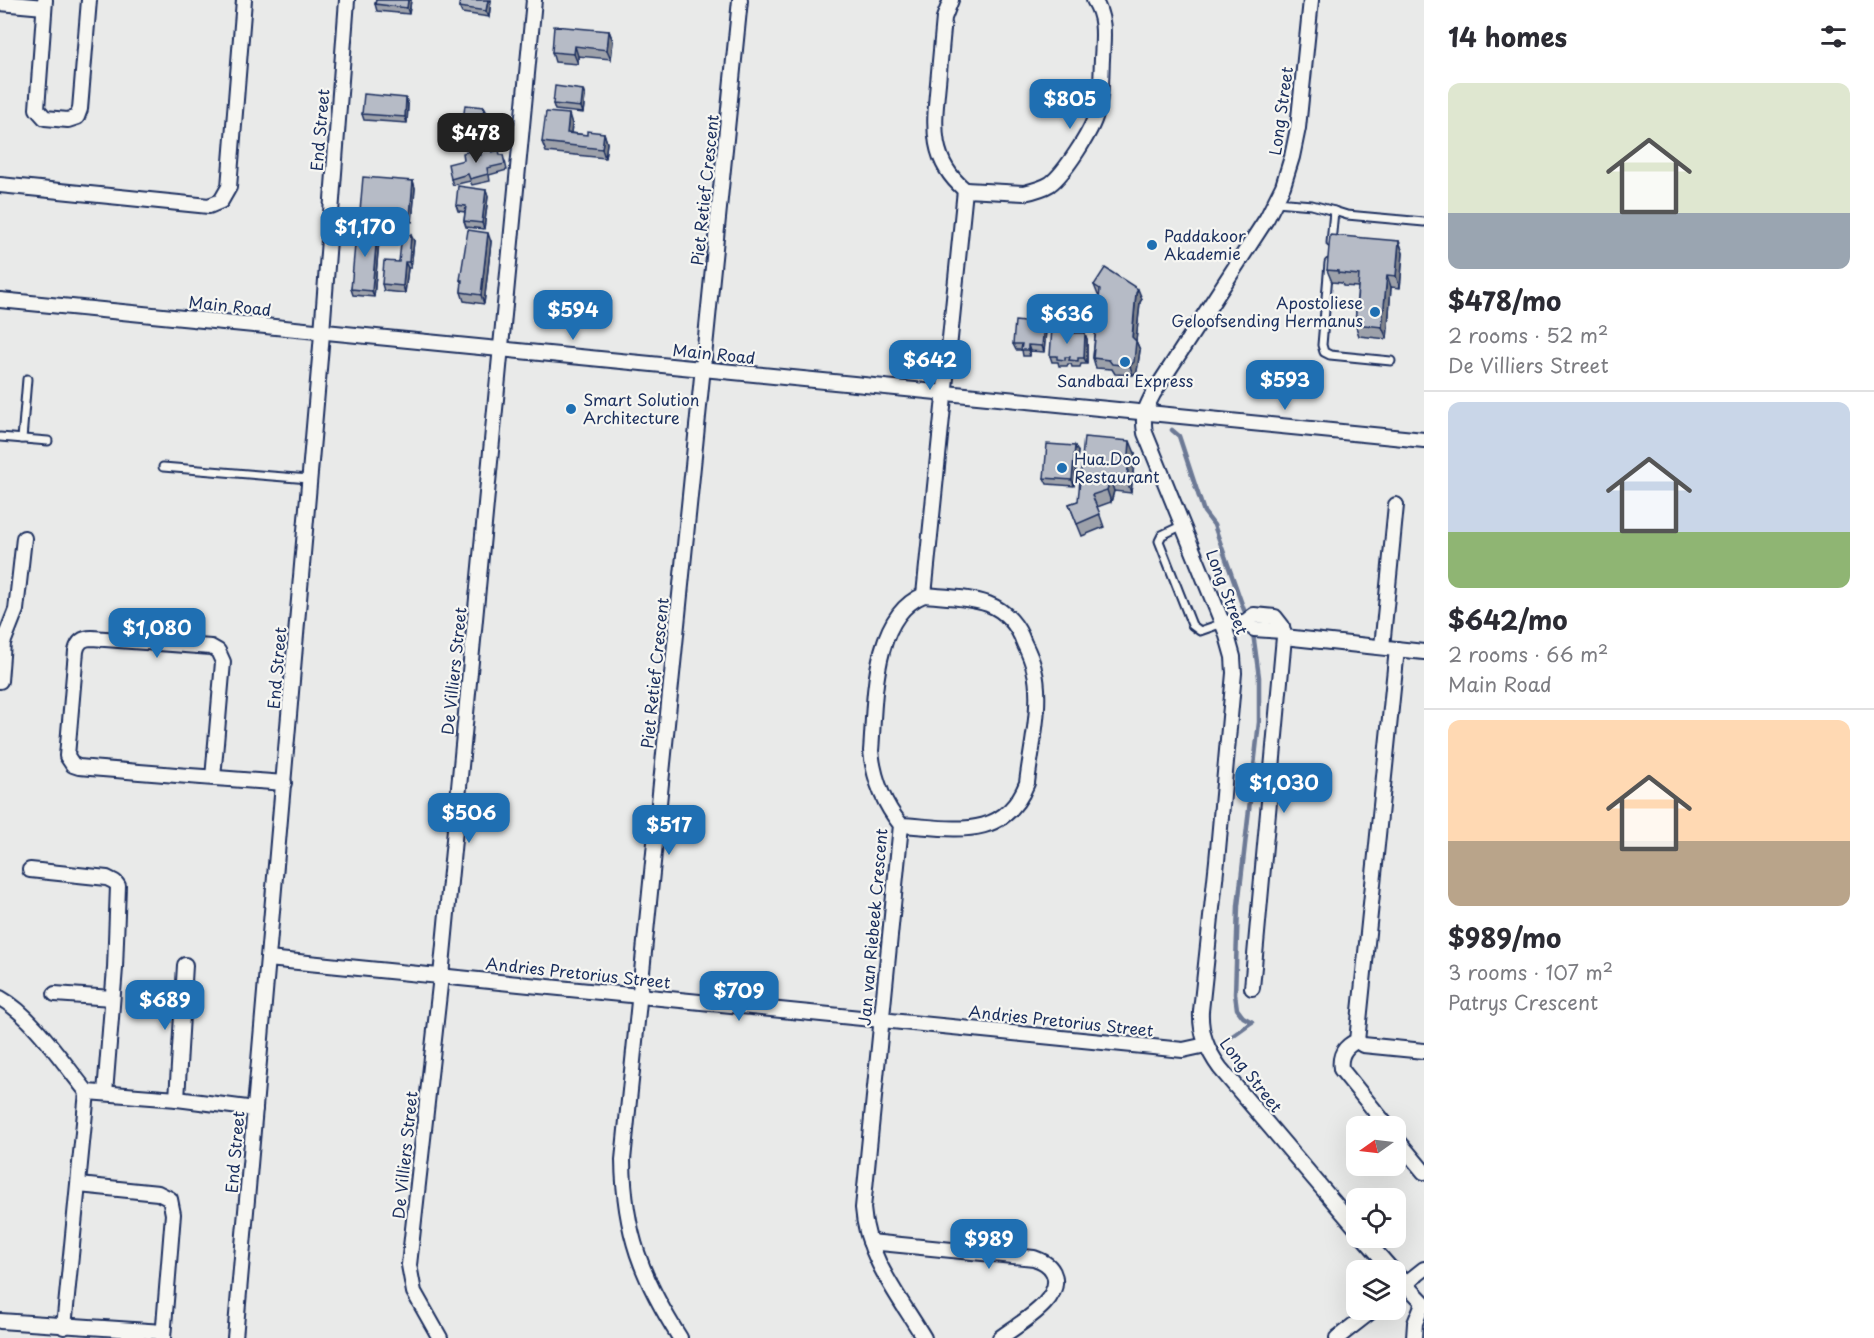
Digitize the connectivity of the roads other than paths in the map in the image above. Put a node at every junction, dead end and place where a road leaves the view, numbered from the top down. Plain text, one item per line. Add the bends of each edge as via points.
1 (89, 0) edge
2 (244, 0) edge
3 (347, 0) edge
4 (534, 0) edge
5 (740, 0) edge
6 (951, 0) edge
7 (1094, 0) edge
8 (1311, 0) edge
9 (0, 3) edge
10 (45, 3) edge
11 (0, 185) edge
12 (965, 190) junction
13 (1276, 202) junction
14 (1334, 211) junction
15 (1424, 222) edge
16 (0, 300) edge
17 (321, 331) junction
18 (501, 349) junction
19 (1391, 361) dead end
20 (703, 369) junction
21 (27, 379) dead end
22 (945, 394) junction
23 (1143, 413) junction
24 (0, 438) edge
25 (22, 439) junction
26 (1424, 440) edge
27 (48, 441) dead end
28 (163, 467) dead end
29 (309, 479) junction
30 (1396, 505) dead end
31 (1183, 525) junction
32 (24, 538) dead end
33 (924, 595) junction
34 (1222, 623) junction
35 (1284, 634) junction
36 (1382, 647) junction
37 (1397, 649) junction
38 (1424, 652) edge
39 (1, 661) edge
40 (0, 681) edge
41 (213, 778) junction
42 (284, 783) junction
43 (901, 825) junction
44 (30, 870) dead end
45 (268, 959) junction
46 (185, 964) dead end
47 (441, 976) junction
48 (1252, 988) dead end
49 (56, 994) dead end
50 (640, 996) junction
51 (0, 998) edge
52 (112, 998) junction
53 (881, 1020) junction
54 (1357, 1041) junction
55 (1206, 1046) junction
56 (1424, 1051) edge
57 (87, 1092) junction
58 (105, 1093) junction
59 (177, 1099) junction
60 (255, 1108) junction
61 (1379, 1116) edge
62 (1406, 1150) edge
63 (1424, 1172) edge
64 (79, 1185) junction
65 (1346, 1216) edge
66 (870, 1242) junction
67 (1373, 1248) edge
68 (1383, 1260) edge
69 (1424, 1269) edge
70 (1406, 1283) edge
71 (1406, 1292) edge
72 (1424, 1303) edge
73 (1360, 1320) edge
74 (0, 1322) edge
75 (64, 1327) junction
76 (49, 1332) edge
77 (163, 1335) edge
78 (235, 1338) edge
79 (440, 1338) edge
80 (680, 1338) edge
81 (924, 1338) edge
82 (1000, 1338) edge
83 (1337, 1338) edge
84 (1414, 1338) edge

1 - 10 street via 80,109 71,120 45,118 37,109
2 - 11 street via 229,188 221,201 209,206
3 - 17 street, End Street
4 - 18 street, De Villiers Street
5 - 20 street, Piet Retief Crescent
6 - 12 street via 944,18 935,130 944,165
7 - 12 street via 1104,28 1098,106 1092,126 1066,167 1051,183 1033,191
8 - 13 street, Long Street via 1298,128
9 - 10 street
12 - 22 street
13 - 14 lane
13 - 23 street, Long Street
14 - 15 lane
14 - 19 lane via 1322,349 1330,355
16 - 17 street, Main Road
17 - 18 street, Main Road
17 - 29 street, End Street
18 - 20 street, Main Road
18 - 47 street, De Villiers Street
20 - 22 street, Main Road
20 - 50 street, Piet Retief Crescent
21 - 25 lane
22 - 23 street, Main Road
22 - 33 street
23 - 26 street, Main Road
23 - 31 street, Long Street via 1145,433
24 - 25 lane
25 - 27 lane
28 - 29 lane
29 - 42 street, End Street
30 - 36 street
31 - 34 street, Long Street
31 - 34 lane via 1162,535 1159,541 1192,625 1200,631
32 - 39 street via 16,610 3,643
33 - 43 street, Jan van Riebeek Crescent via 905,608 889,633 878,663 872,764 880,790
33 - 43 street via 980,601 1007,616 1023,639 1034,668 1037,699 1027,783 1010,811 977,828
34 - 35 street via 1245,622 1254,628
34 - 55 street, Long Street via 1233,657 1234,690 1201,1011
35 - 36 street
35 - 48 street
36 - 37 street
37 - 38 street
37 - 54 street
39 - 40 street
41 - 41 street via 76,767 70,763 67,752 75,651 79,643 92,638 219,651 223,662
41 - 42 street
42 - 45 street, End Street
43 - 53 street, Jan van Riebeek Crescent
44 - 52 street via 116,882 119,891
45 - 47 street, Andries Pretorius Street
45 - 60 street, End Street
46 - 59 street
47 - 50 street, Andries Pretorius Street
47 - 79 street, De Villiers Street via 409,1265 414,1292
49 - 52 street
50 - 53 street, Andries Pretorius Street
50 - 80 street, Piet Retief Crescent via 623,1160 625,1206 643,1271
51 - 57 street via 25,1017
52 - 58 street
53 - 55 street, Andries Pretorius Street via 1183,1050
53 - 66 street, Jan van Riebeek Crescent via 863,1208
54 - 56 street via 1363,1045
54 - 61 street via 1342,1052 1341,1069
55 - 65 street, Long Street via 1220,1068
57 - 58 street
57 - 64 street
58 - 59 street
59 - 60 street
60 - 78 street, End Street
62 - 63 street
64 - 75 street
64 - 77 street via 158,1193 170,1199
66 - 81 street, Jan van Riebeek Crescent via 885,1275
66 - 82 street via 1034,1258 1046,1264 1055,1281 1053,1294
67 - 68 street
69 - 70 street
71 - 72 street
72 - 84 street via 1415,1323
73 - 83 street
74 - 76 street
75 - 76 street
75 - 77 street

